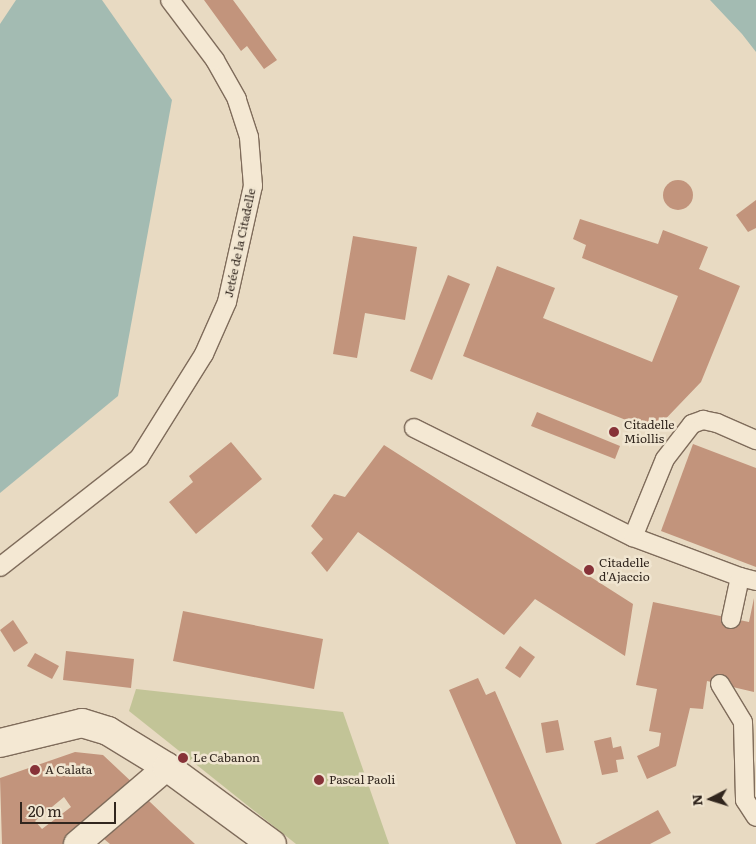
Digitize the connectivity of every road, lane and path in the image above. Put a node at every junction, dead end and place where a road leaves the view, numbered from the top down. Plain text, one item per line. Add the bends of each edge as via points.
1 (170, 0) edge
2 (414, 428) dead end
3 (756, 440) edge
4 (633, 537) junction
5 (0, 567) edge
6 (748, 579) edge
7 (731, 619) dead end
8 (720, 684) dead end
9 (0, 743) edge
10 (167, 767) junction
11 (756, 817) edge
12 (77, 844) edge
13 (272, 844) edge

1 - 5 lane, Jetée de la Citadelle via 215,60 236,100 249,137 253,186 227,302 204,354 139,458
2 - 4 lane
3 - 4 lane via 717,423 703,420 692,424 665,459
4 - 6 lane
6 - 7 lane
8 - 11 lane via 743,722 745,800
9 - 10 street via 82,723 108,731
10 - 12 street
10 - 13 street

